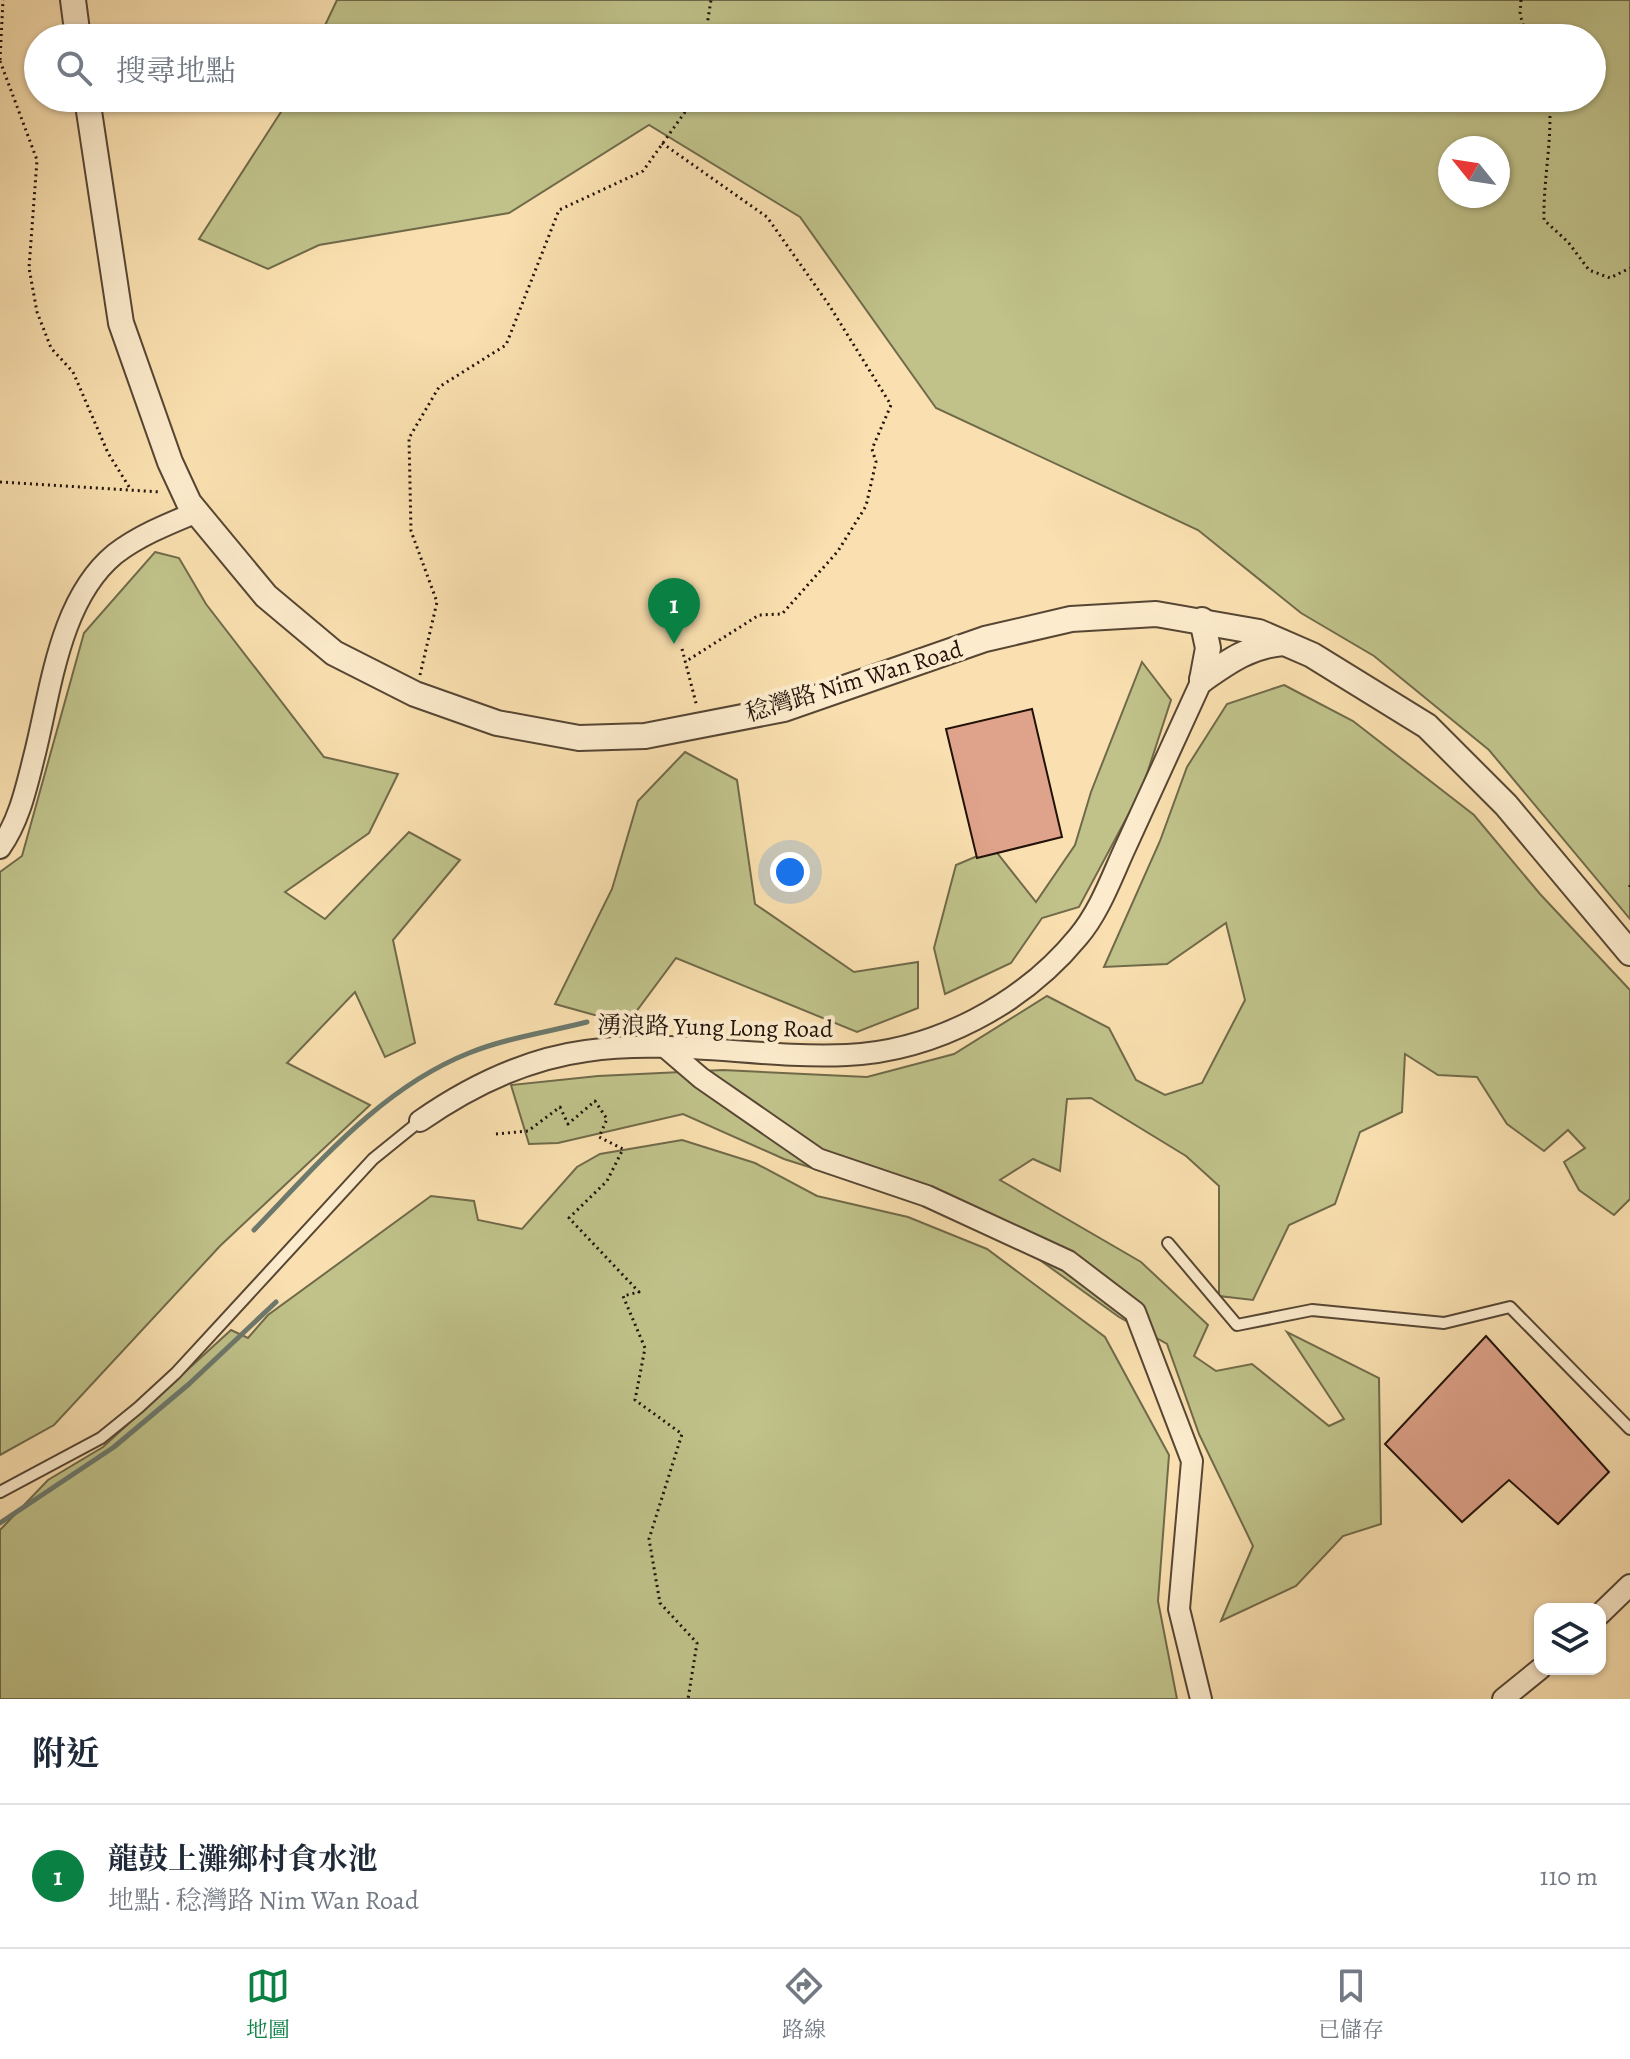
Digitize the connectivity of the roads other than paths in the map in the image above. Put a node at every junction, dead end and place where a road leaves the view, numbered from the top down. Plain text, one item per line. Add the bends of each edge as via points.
1 (73, 0) edge
2 (76, 24) edge
3 (89, 112) edge
4 (191, 503) junction
5 (1202, 620) junction
6 (1286, 643) junction
7 (1202, 680) junction
8 (0, 848) edge
9 (1630, 953) edge
10 (666, 1048) junction
11 (420, 1121) joint
12 (1168, 1243) dead end
13 (1630, 1429) edge
14 (0, 1492) edge
15 (1630, 1585) edge
16 (1606, 1608) edge
17 (1534, 1674) edge
18 (1201, 1699) edge
19 (1503, 1699) edge

1 - 2 street
3 - 4 street, 稔灣路 Nim Wan Road via 121,323 170,462
4 - 5 street, 稔灣路 Nim Wan Road via 277,606 334,653 415,694 497,723 579,738 645,736 784,709 1030,626 1113,615
4 - 8 street via 113,556 70,618 23,802
5 - 6 street, 稔灣路 Nim Wan Road
5 - 7 street via 1208,648
6 - 7 street via 1252,648
6 - 9 street, 稔灣路 Nim Wan Road via 1427,726 1506,805
7 - 10 street, 湧浪路 Yung Long Road via 1081,934 1051,968 1013,997 934,1037 889,1049 847,1055
10 - 11 street, 湧浪路 Yung Long Road via 585,1051 530,1064 480,1085
10 - 18 street via 818,1159 927,1196 1068,1261 1135,1312 1192,1461 1179,1609
11 - 14 lane, 湧浪路 Yung Long Road via 373,1159 138,1408 101,1438
12 - 13 lane via 1237,1325 1312,1310 1444,1323 1510,1307
15 - 16 street
17 - 19 street

